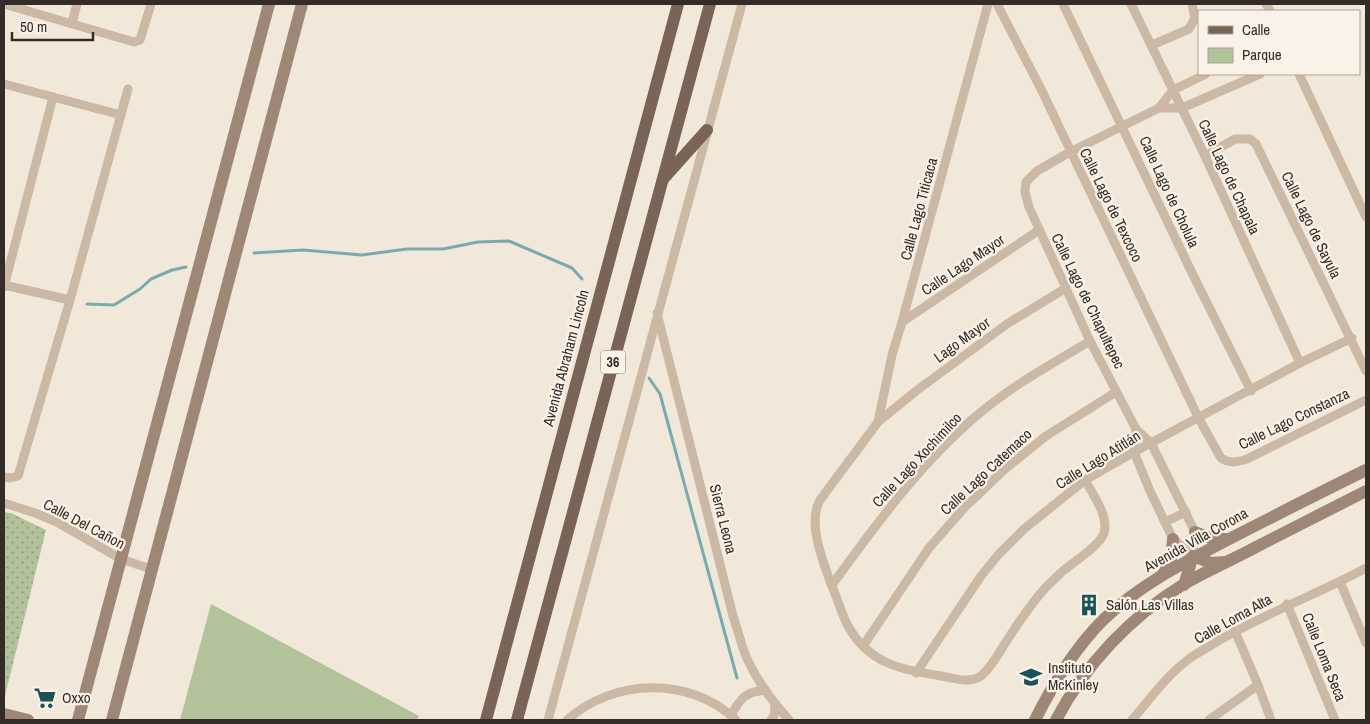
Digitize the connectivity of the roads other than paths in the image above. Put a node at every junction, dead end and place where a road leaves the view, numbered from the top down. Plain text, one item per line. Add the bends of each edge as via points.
1 (6, 4) edge
2 (77, 4) edge
3 (151, 4) edge
4 (269, 4) edge
5 (302, 4) edge
6 (678, 4) edge
7 (710, 4) edge
8 (742, 4) edge
9 (988, 4) edge
10 (997, 4) edge
11 (1063, 4) edge
12 (1131, 4) edge
13 (1192, 4) edge
14 (72, 23) junction
15 (1152, 46) junction
16 (1204, 75) edge
17 (1258, 75) edge
18 (1299, 75) edge
19 (4, 84) edge
20 (128, 89) dead end
21 (1173, 90) junction
22 (53, 97) junction
23 (1159, 108) junction
24 (1182, 108) junction
25 (121, 116) junction
26 (1123, 126) junction
27 (708, 130) junction
28 (1070, 152) junction
29 (1205, 156) junction
30 (663, 180) junction
31 (1366, 217) edge
32 (1039, 230) junction
33 (4, 286) edge
34 (1066, 288) junction
35 (70, 300) junction
36 (657, 312) junction
37 (902, 322) junction
38 (1352, 338) junction
39 (1090, 341) junction
40 (1300, 363) junction
41 (1366, 371) edge
42 (1251, 391) junction
43 (1116, 392) junction
44 (1366, 400) edge
45 (1199, 418) junction
46 (878, 422) junction
47 (1136, 429) junction
48 (1151, 443) junction
49 (1134, 452) junction
50 (1366, 470) edge
51 (4, 477) edge
52 (1085, 480) junction
53 (1366, 491) edge
54 (4, 503) edge
55 (1186, 512) junction
56 (1165, 522) junction
57 (1195, 532) junction
58 (1173, 539) junction
59 (1229, 539) junction
60 (1194, 556) junction
61 (121, 559) junction
62 (1229, 561) junction
63 (1366, 568) edge
64 (151, 569) junction
65 (1160, 578) junction
66 (1340, 582) junction
67 (832, 585) junction
68 (1184, 585) junction
69 (1287, 604) junction
70 (1235, 631) junction
71 (1366, 643) edge
72 (863, 646) junction
73 (916, 672) junction
74 (1258, 685) junction
75 (765, 690) junction
76 (776, 705) junction
77 (4, 714) edge
78 (734, 718) edge
79 (1212, 719) edge
80 (28, 720) edge
81 (78, 720) edge
82 (112, 720) edge
83 (486, 720) edge
84 (516, 720) edge
85 (548, 720) edge
86 (567, 720) edge
87 (771, 720) edge
88 (790, 720) edge
89 (1035, 720) edge
90 (1056, 720) edge
91 (1132, 720) edge
92 (1271, 720) edge
93 (1335, 720) edge

1 - 14 street
2 - 14 street
3 - 14 street via 139,41
4 - 61 main road
5 - 64 main road
6 - 83 main road, Avenida Abraham Lincoln / 36
7 - 30 main road, 36
8 - 27 street
9 - 37 street, Calle Lago Titicaca
10 - 28 street, Calle Lago de Texcoco
11 - 26 street, Calle Lago de Cholula
12 - 15 street, Calle Lago de Chapala
13 - 15 street via 1195,18 1191,27
15 - 21 street, Calle Lago de Chapala
16 - 21 street
17 - 24 street
18 - 31 street
19 - 22 street
20 - 25 street
21 - 23 street
21 - 24 street, Calle Lago de Chapala
22 - 25 street
22 - 33 street
23 - 24 street
23 - 26 street
24 - 29 street, Calle Lago de Chapala
25 - 35 street
26 - 28 street
26 - 42 street, Calle Lago de Cholula
27 - 30 main road
27 - 36 street
28 - 32 street, Calle Lago de Chapultepec via 1037,170 1026,182 1029,207
28 - 45 street, Calle Lago de Texcoco
29 - 38 street, Calle Lago de Sayula via 1235,139 1250,139 1256,144
29 - 40 street, Calle Lago de Chapala
30 - 84 main road, 36
32 - 34 street, Calle Lago de Chapultepec
32 - 37 street, Calle Lago Mayor
33 - 35 street
34 - 39 street, Calle Lago de Chapultepec
34 - 46 street, Lago Mayor via 1007,324
35 - 51 street via 18,476
36 - 75 street, Sierra Leona via 733,616 744,653
36 - 85 street
37 - 46 street, Calle Lago Titicaca
38 - 40 street, Calle Lago Atitlán
38 - 41 street, Calle Lago de Sayula
39 - 43 street, Calle Lago de Chapultepec
39 - 67 street, Calle Lago Xochimilco via 1025,379 982,411 943,447 902,491
40 - 42 street, Calle Lago Atitlán
42 - 45 street, Calle Lago Atitlán
43 - 47 street, Calle Lago de Chapultepec
43 - 72 street, Calle Lago Catemaco via 1046,436 964,508 929,548
44 - 45 street, Calle Lago Constanza via 1234,463 1221,458
45 - 48 street, Calle Lago Atitlán
46 - 67 street via 817,505 817,540
47 - 48 street, Calle Lago de Chapultepec
47 - 49 street
48 - 49 street, Calle Lago Atitlán
48 - 55 street, Calle Lago de Chapultepec
49 - 52 street, Calle Lago Atitlán
49 - 56 street
50 - 59 main road, Avenida Villa Corona
52 - 73 street, Calle Lago Atitlán via 1024,529 998,555
52 - 73 street via 1103,516 1103,536 1045,589 990,667 975,680
53 - 62 main road
54 - 61 street, Calle Del Cañon via 56,522
55 - 56 street
55 - 57 street, Calle Lago de Chapultepec
56 - 58 street
57 - 59 main road via 1213,539
57 - 60 street, Calle Lago de Chapultepec
58 - 60 street
58 - 65 main road via 1171,560
59 - 60 main road, Avenida Villa Corona
60 - 62 main road via 1211,563
60 - 65 main road, Avenida Villa Corona
60 - 68 main road
61 - 64 street, Calle Del Cañon
61 - 81 main road
62 - 68 main road
63 - 66 street, Calle Loma Alta
64 - 82 main road
65 - 89 main road, Avenida Villa Corona via 1103,620 1084,642
66 - 69 street, Calle Loma Alta
66 - 71 street
67 - 72 street via 847,625
68 - 90 main road via 1132,624 1099,656
69 - 70 street, Calle Loma Alta
69 - 93 street, Calle Loma Seca
70 - 74 street
70 - 91 street, Calle Loma Alta via 1190,657 1166,679
72 - 73 street via 892,666
74 - 79 street
74 - 92 street
75 - 76 street, Sierra Leona
75 - 78 street via 744,696
76 - 87 street
76 - 88 street, Sierra Leona
77 - 80 main road
78 - 86 street via 706,699 680,690 655,687 608,696 578,710

